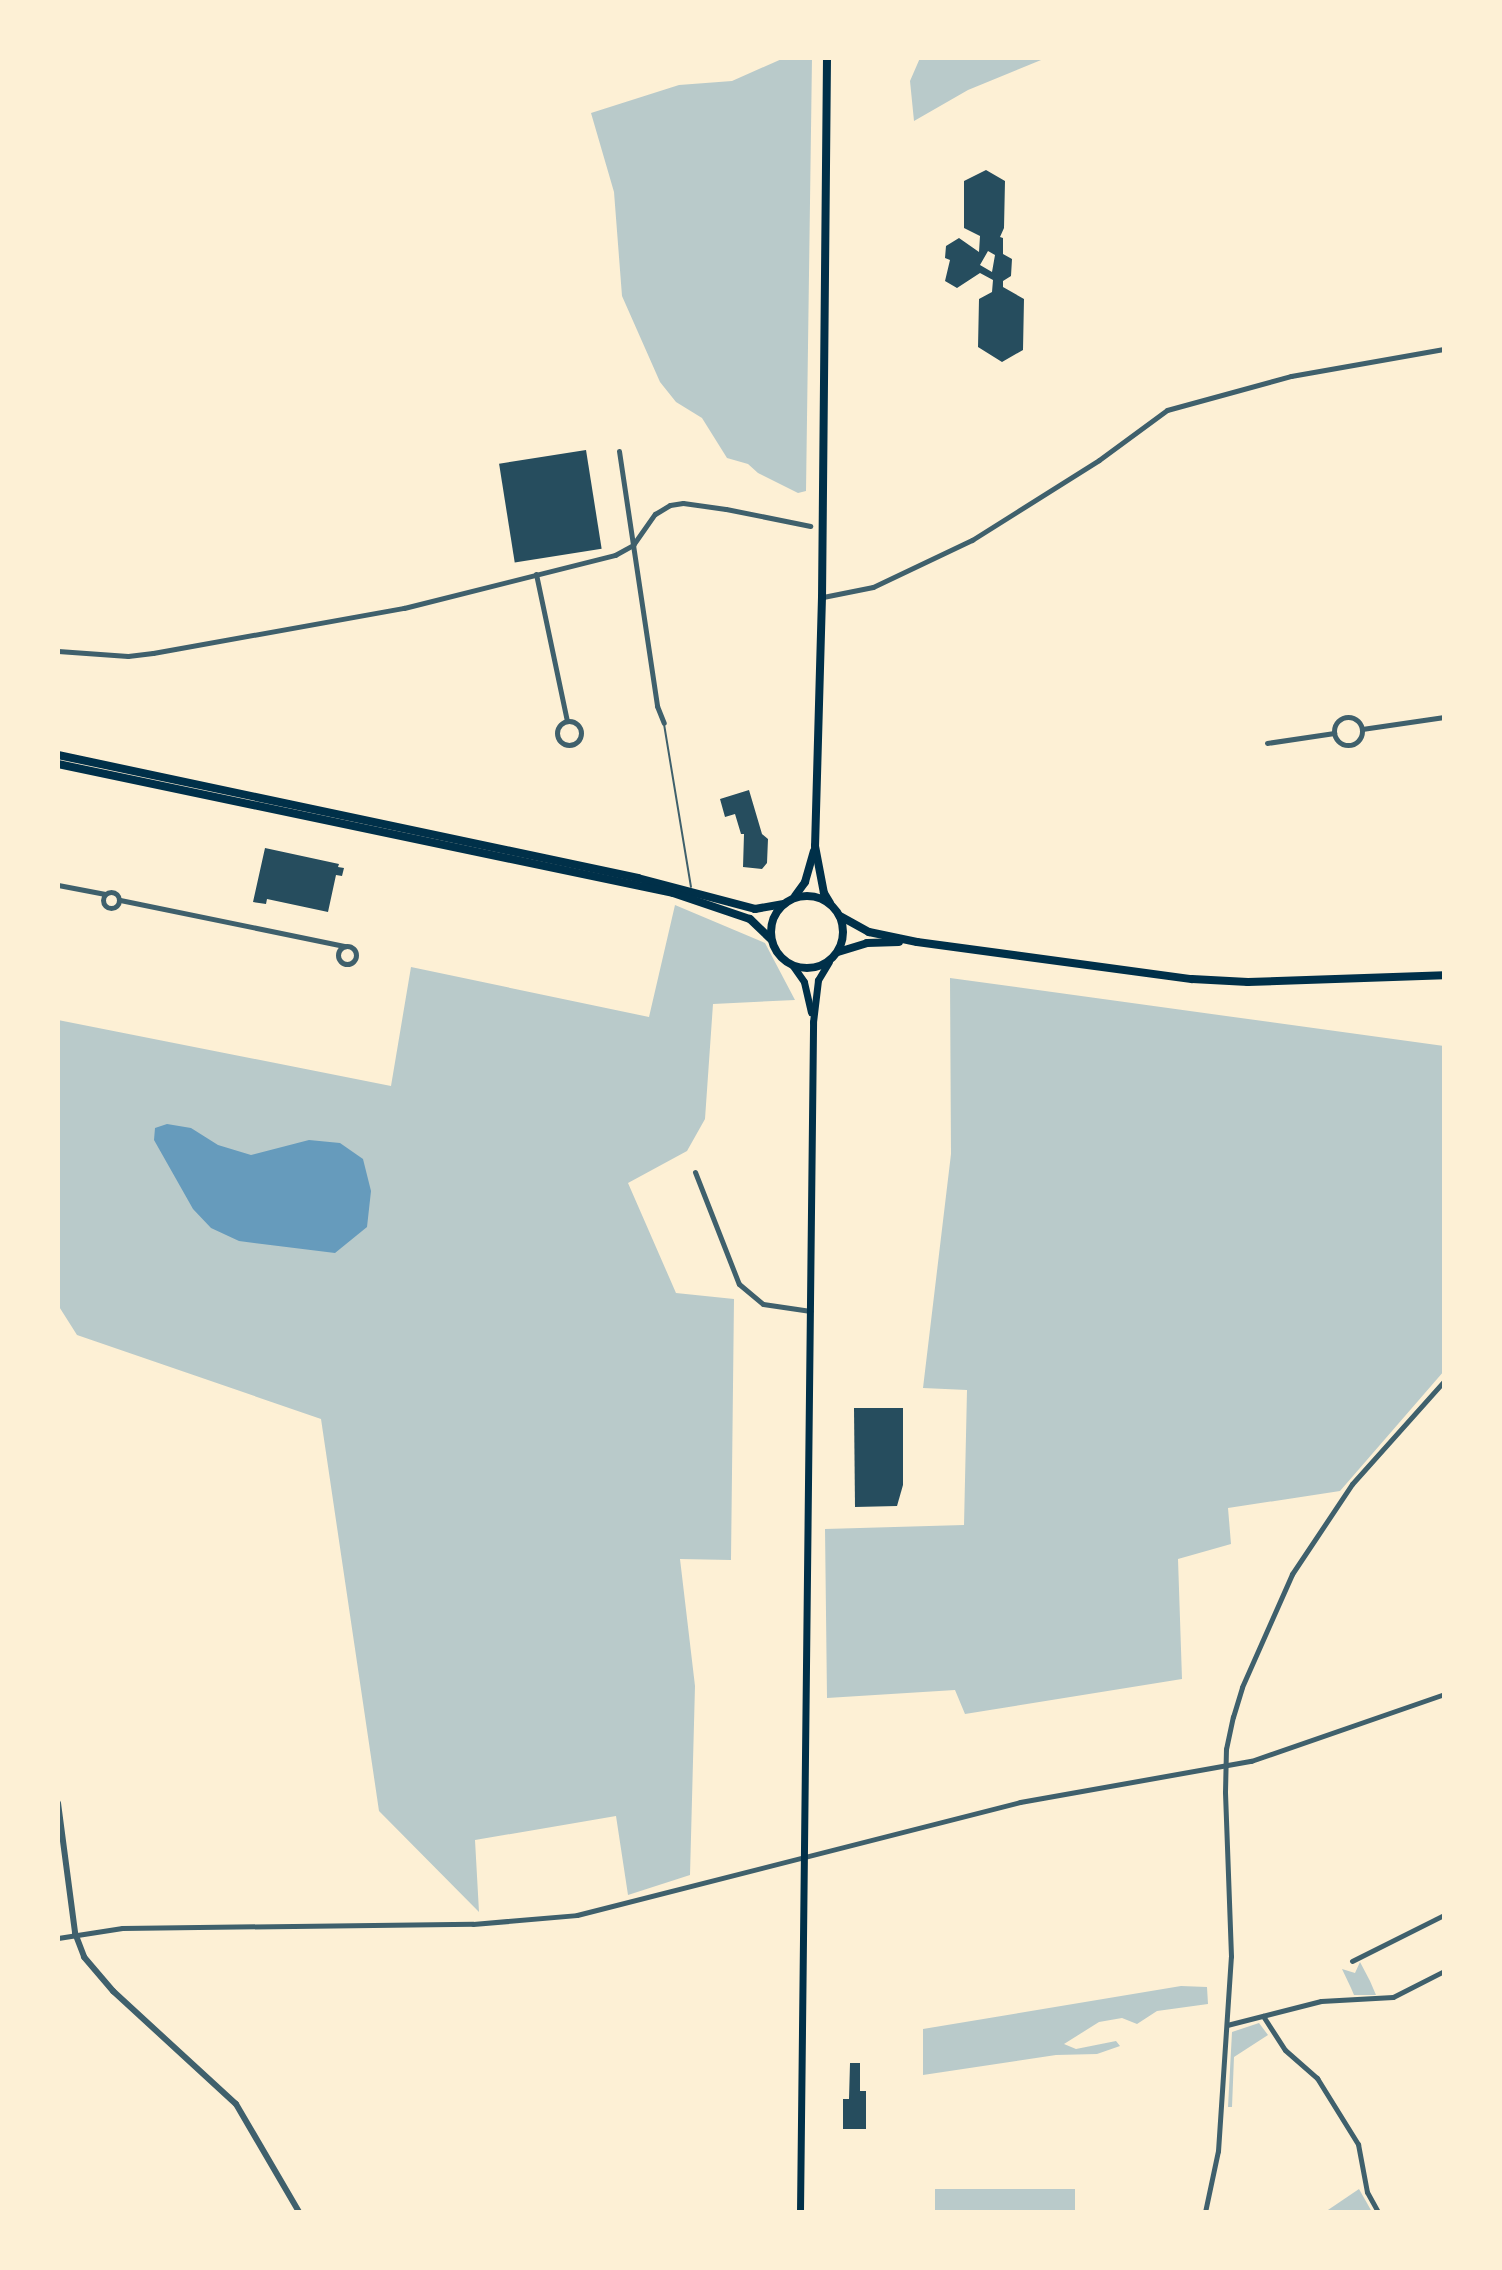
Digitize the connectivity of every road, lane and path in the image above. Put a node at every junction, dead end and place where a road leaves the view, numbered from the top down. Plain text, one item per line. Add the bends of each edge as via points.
1 (827, 58) edge
2 (1444, 349) edge
3 (619, 451) dead end
4 (810, 526) dead end
5 (633, 545) junction
6 (536, 574) junction
7 (822, 597) junction
8 (58, 651) edge
9 (1444, 717) edge
10 (567, 721) junction
11 (664, 723) joint
12 (1362, 729) junction
13 (1334, 733) junction
14 (1267, 743) dead end
15 (58, 755) edge
16 (58, 764) edge
17 (815, 846) junction
18 (58, 885) edge
19 (692, 892) junction
20 (105, 894) junction
21 (120, 900) junction
22 (788, 902) junction
23 (830, 903) junction
24 (840, 916) junction
25 (771, 939) junction
26 (917, 942) junction
27 (345, 946) dead end
28 (838, 953) junction
29 (829, 962) junction
30 (793, 966) junction
31 (1444, 975) edge
32 (813, 1022) junction
33 (695, 1172) dead end
34 (811, 1311) junction
35 (1444, 1381) edge
36 (1444, 1694) edge
37 (1225, 1767) junction
38 (58, 1803) edge
39 (807, 1857) junction
40 (1444, 1915) edge
41 (75, 1933) junction
42 (58, 1938) edge
43 (1352, 1961) dead end
44 (1444, 1971) edge
45 (1263, 2016) junction
46 (1227, 2025) junction
47 (299, 2212) edge
48 (800, 2212) edge
49 (1205, 2212) edge
50 (1378, 2212) edge

1 - 7 main road
2 - 7 street via 1291,376 1167,410 972,540 873,587
3 - 5 street
4 - 5 street via 683,503 655,514
5 - 6 street via 615,555
5 - 11 street
6 - 8 street via 404,608 153,653
6 - 10 street
7 - 17 main road
9 - 12 street
10 - 10 street via 557,735 571,745 581,733
11 - 19 lane
12 - 13 street via 1356,719 1344,718
12 - 13 street via 1352,745 1341,743
13 - 14 street
15 - 19 main road
16 - 25 main road via 673,893 750,919
17 - 22 main road via 805,882
17 - 23 main road
18 - 20 street
19 - 22 main road via 755,909
20 - 21 street via 114,893
20 - 21 street via 105,906 112,908
21 - 27 street
22 - 23 main road via 811,896
22 - 25 main road via 773,920
23 - 24 main road
24 - 26 main road via 869,932
24 - 28 main road via 844,929
25 - 30 main road
26 - 28 main road via 867,943
26 - 31 main road via 1192,979
28 - 29 main road
29 - 30 main road via 812,969
29 - 32 main road via 818,980
30 - 32 main road via 804,982
32 - 34 main road
33 - 34 street via 739,1284 763,1304
34 - 39 main road
35 - 37 street via 1352,1484 1292,1574 1242,1687
36 - 37 street
37 - 39 street via 1020,1802
37 - 46 street via 1232,1913
38 - 41 street
39 - 41 street via 590,1912 527,1922
39 - 48 main road
40 - 43 street
41 - 42 street
41 - 47 street via 94,1973 236,2104
44 - 45 street via 1393,1997 1321,2001
45 - 46 street
45 - 50 street via 1285,2050 1317,2078 1358,2144 1367,2192
46 - 49 street via 1218,2151

